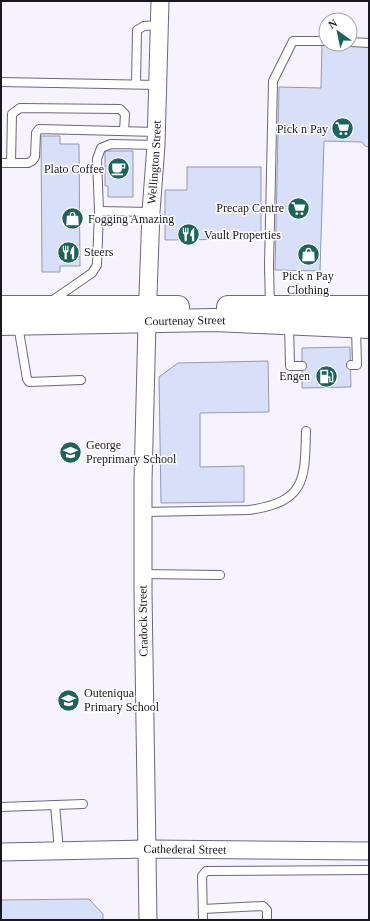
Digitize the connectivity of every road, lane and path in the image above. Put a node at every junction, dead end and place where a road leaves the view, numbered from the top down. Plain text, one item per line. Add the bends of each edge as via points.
1 (160, 1) edge
2 (159, 26) junction
3 (318, 41) edge
4 (358, 42) edge
5 (369, 42) edge
6 (1, 82) edge
7 (136, 84) junction
8 (158, 85) junction
9 (124, 131) junction
10 (156, 139) junction
11 (1, 163) edge
12 (11, 163) junction
13 (99, 211) junction
14 (151, 212) junction
15 (1, 307) edge
16 (42, 307) junction
17 (270, 307) junction
18 (369, 307) edge
19 (148, 315) junction
20 (9, 324) edge
21 (289, 324) junction
22 (363, 327) edge
23 (351, 365) dead end
24 (302, 366) dead end
25 (81, 380) dead end
26 (306, 431) dead end
27 (143, 512) junction
28 (143, 574) junction
29 (220, 575) dead end
30 (83, 804) dead end
31 (56, 805) junction
32 (1, 807) edge
33 (148, 849) junction
34 (58, 851) junction
35 (369, 851) edge
36 (1, 852) edge
37 (369, 870) edge
38 (203, 909) junction
39 (148, 920) edge
40 (203, 920) edge
41 (268, 920) edge

1 - 2 street, Wellington Street
2 - 7 lane via 144,26 137,30
2 - 8 street, Wellington Street
3 - 17 lane via 293,41 273,81
4 - 5 lane
6 - 7 lane
7 - 8 lane
8 - 10 street, Wellington Street
9 - 10 lane
9 - 12 lane via 39,129 36,134 35,157 32,161
9 - 12 lane via 125,114 120,109 20,108 12,114
10 - 13 lane via 110,144 101,148 97,159
10 - 14 street, Wellington Street
11 - 12 lane
13 - 14 lane
13 - 16 lane via 95,269
14 - 19 street, Wellington Street
15 - 16 highway, Courtenay Street
16 - 19 highway, Courtenay Street
17 - 18 highway, Courtenay Street
17 - 19 highway, Courtenay Street
19 - 20 highway, Courtenay Street
19 - 21 highway, Courtenay Street
19 - 27 street, Cradock Street
20 - 25 lane via 29,382
21 - 22 highway, Courtenay Street
21 - 24 lane via 290,366
22 - 23 lane via 357,365
26 - 27 lane via 303,476 296,490 286,500 266,508 249,510
27 - 28 street, Cradock Street
28 - 29 lane
28 - 33 street, Cradock Street
30 - 31 lane
31 - 32 lane
31 - 34 lane
33 - 34 street, Cathederal Street
33 - 35 street, Cathederal Street
33 - 39 street, Cradock Street
34 - 36 street, Cathederal Street
37 - 38 lane via 206,871 202,876
38 - 40 lane
38 - 41 lane via 263,906 267,910

